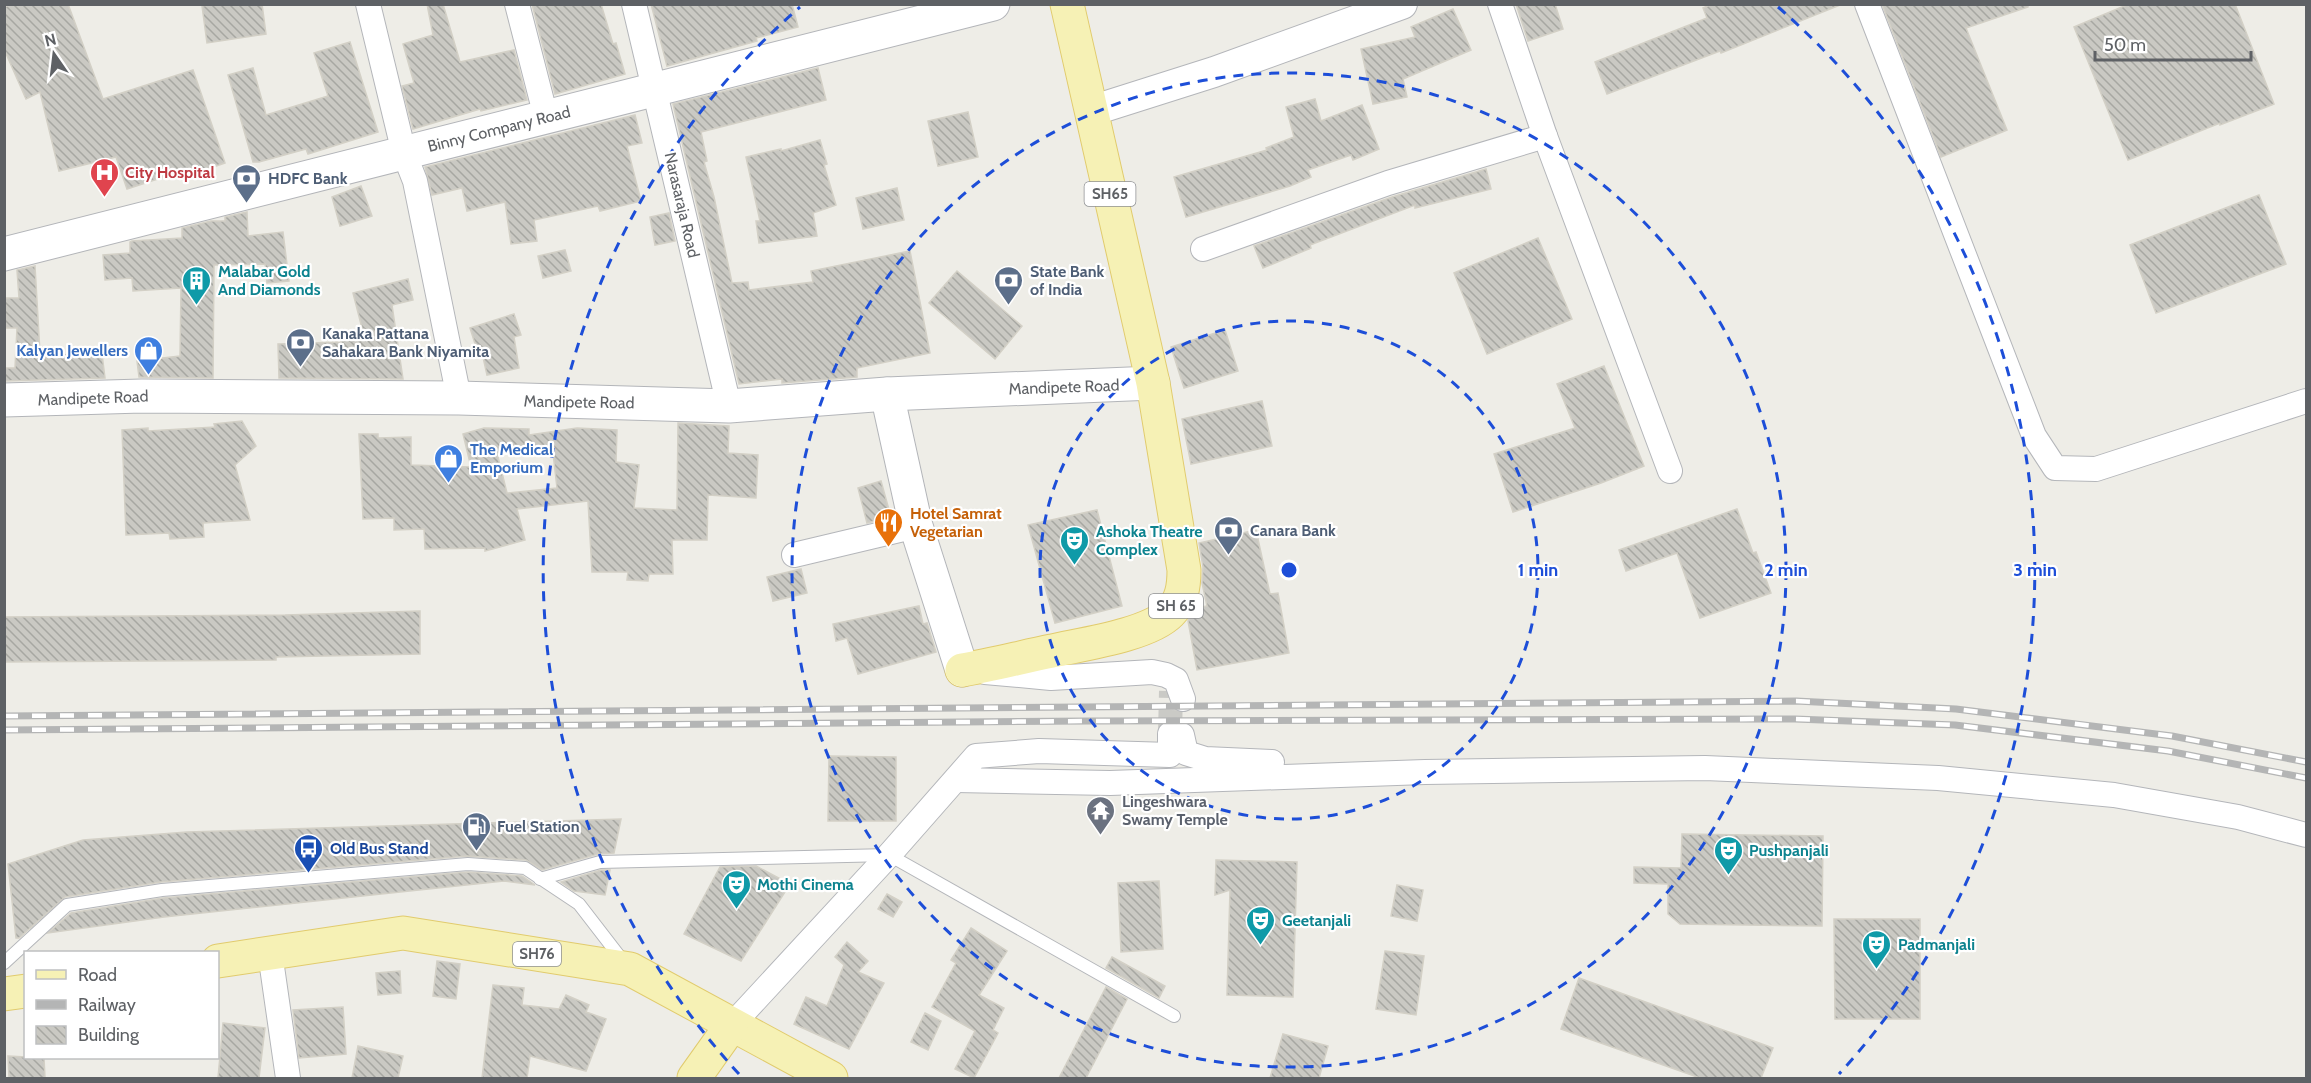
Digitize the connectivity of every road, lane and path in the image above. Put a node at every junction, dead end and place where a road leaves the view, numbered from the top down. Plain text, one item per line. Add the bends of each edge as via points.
1 (368, 4) edge
2 (517, 4) edge
3 (634, 4) edge
4 (993, 4) edge
5 (1402, 4) edge
6 (1500, 4) edge
7 (1867, 4) edge
8 (1073, 6) edge
9 (654, 90) junction
10 (1091, 111) junction
11 (546, 117) junction
12 (1545, 136) junction
13 (404, 153) junction
14 (1203, 249) dead end
15 (4, 254) edge
16 (1153, 383) junction
17 (887, 394) junction
18 (459, 398) junction
19 (4, 400) edge
20 (2307, 401) edge
21 (729, 406) junction
22 (1670, 471) dead end
23 (916, 526) junction
24 (794, 555) dead end
25 (965, 670) junction
26 (1177, 695) tunnel mouth
27 (1323, 776) junction
28 (956, 780) junction
29 (2307, 835) edge
30 (889, 855) junction
31 (540, 879) junction
32 (270, 953) junction
33 (219, 961) edge
34 (4, 963) edge
35 (630, 969) junction
36 (24, 991) edge
37 (4, 994) edge
38 (1174, 1016) dead end
39 (731, 1026) junction
40 (288, 1078) edge
41 (694, 1078) edge
42 (831, 1078) edge

1 - 13 street
2 - 11 street
3 - 9 street, Narasaraja Road
4 - 9 main road, Binny Company Road
5 - 10 street via 1214,72
6 - 12 street
7 - 20 street via 2034,436 2055,468 2096,469
8 - 10 main road, SH65
9 - 11 main road, Binny Company Road
9 - 21 street, Narasaraja Road
10 - 16 main road, SH65
11 - 13 main road, Binny Company Road
12 - 14 street via 1388,183
12 - 22 street
13 - 15 main road, Binny Company Road
13 - 18 street via 415,181
16 - 17 main road, Mandipete Road
16 - 25 main road, SH 65 via 1184,570 1179,600 1157,623 1122,636
17 - 21 main road, Mandipete Road
17 - 23 main road
18 - 19 main road, Mandipete Road via 142,396
18 - 21 main road, Mandipete Road
23 - 24 street
23 - 25 main road
25 - 26 street via 1051,678 1152,672 1176,680 1181,689
27 - 28 street via 1110,783
27 - 28 street via 1322,766 1317,764 1205,759 1186,753 1176,734 1170,755 1039,752 976,756
27 - 29 street via 1705,768 1938,778 2115,795
28 - 30 street
30 - 31 lane via 600,862
30 - 38 lane
30 - 39 street
31 - 34 lane via 525,868 468,864 162,890 67,904
31 - 35 lane via 579,904
32 - 33 main road, SH76
32 - 35 main road, SH76 via 403,933
32 - 40 street
35 - 39 main road, SH76
36 - 37 main road
39 - 41 main road
39 - 42 main road, SH76

